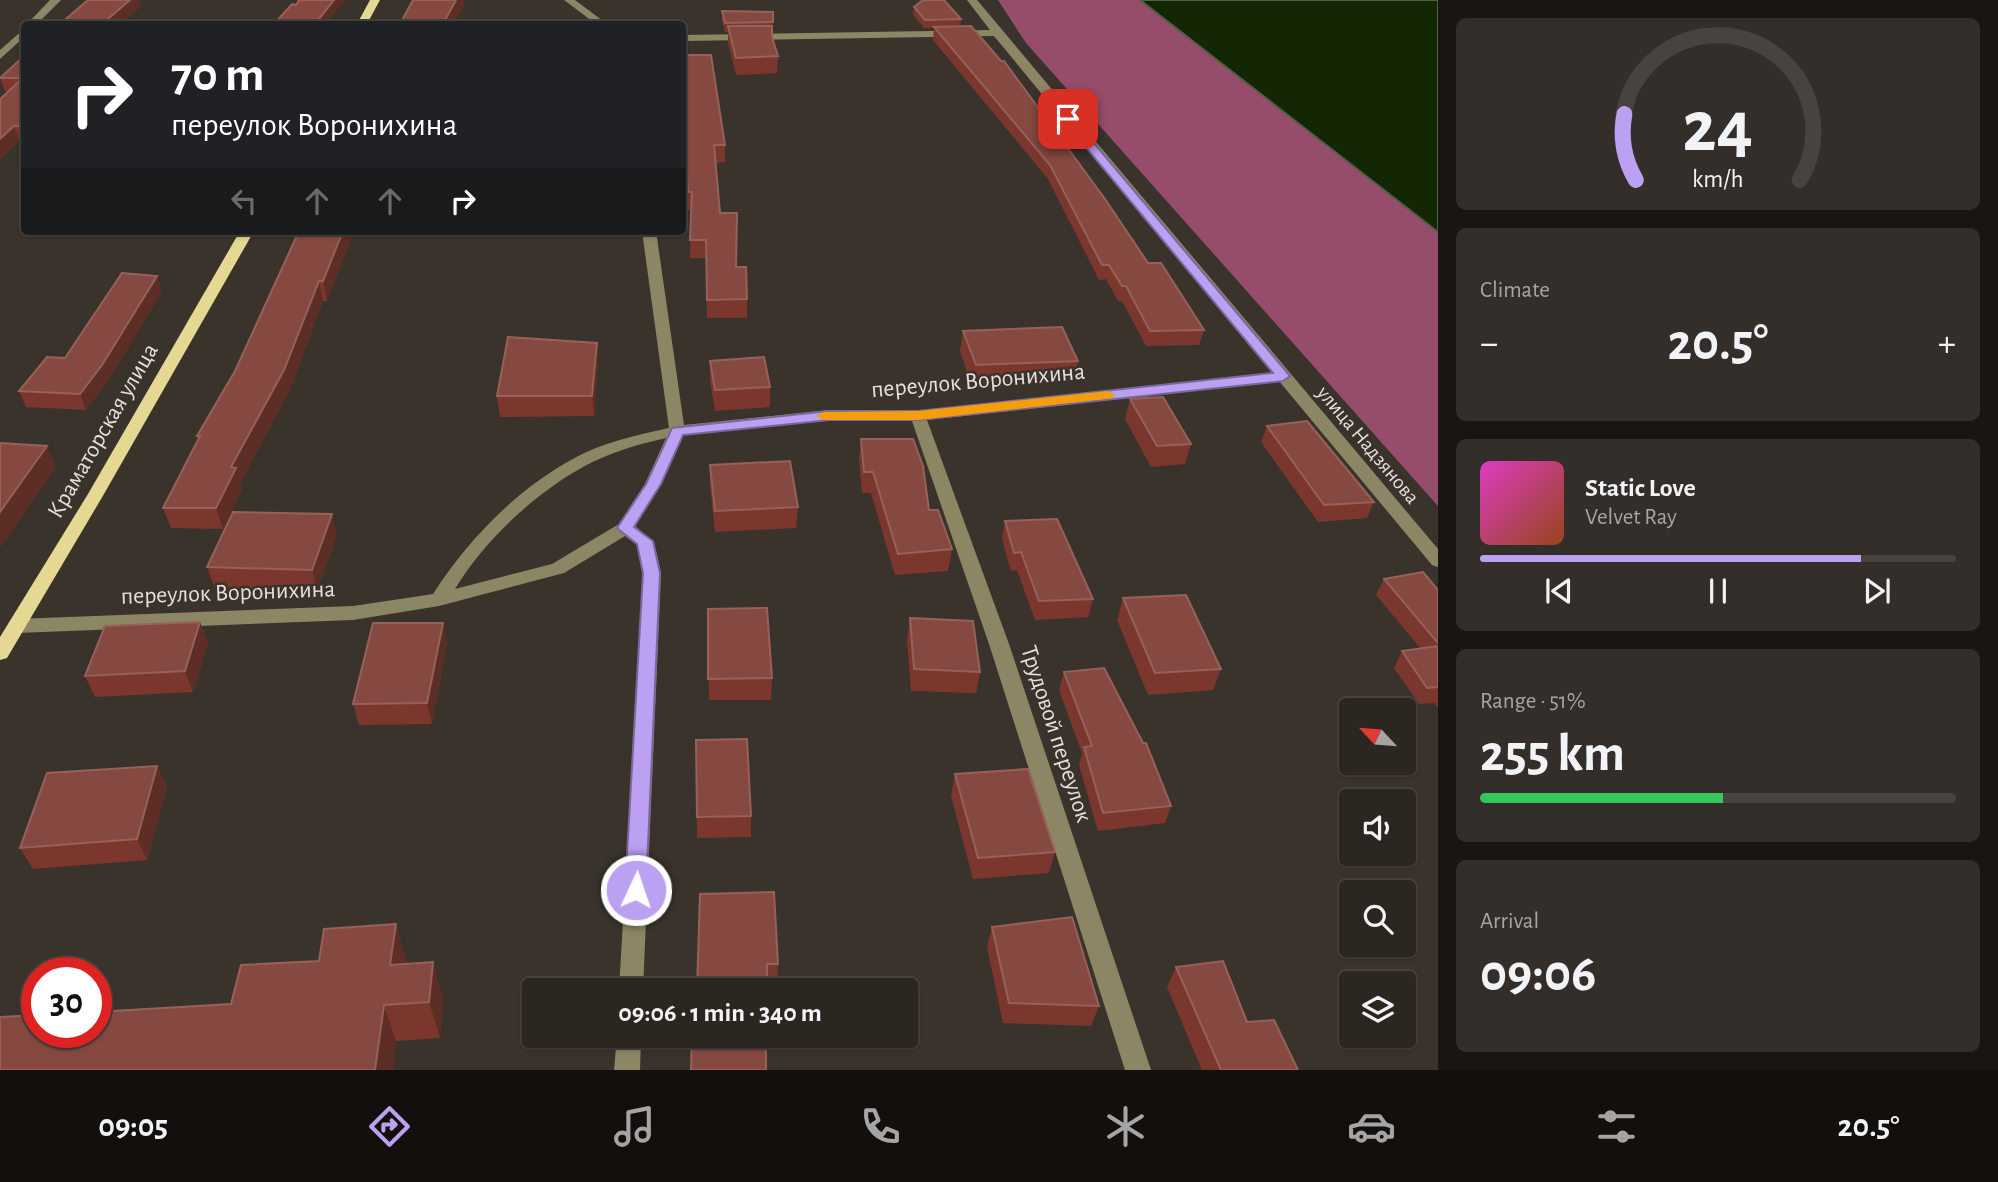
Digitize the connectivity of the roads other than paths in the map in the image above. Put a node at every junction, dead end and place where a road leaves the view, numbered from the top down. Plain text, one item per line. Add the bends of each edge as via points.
1 (56, 0) edge
2 (375, 0) edge
3 (569, 0) edge
4 (972, 0) edge
5 (35, 21) edge
6 (364, 21) edge
7 (598, 21) edge
8 (996, 33) junction
9 (21, 35) edge
10 (686, 38) edge
11 (0, 56) edge
12 (245, 235) edge
13 (650, 235) edge
14 (1283, 376) junction
15 (918, 416) junction
16 (677, 431) junction
17 (625, 528) junction
18 (1438, 561) edge
19 (439, 600) junction
20 (17, 626) junction
21 (0, 653) edge
22 (632, 978) edge
23 (628, 1048) edge
24 (627, 1070) edge
25 (1138, 1070) edge

1 - 5 street
2 - 6 main road
3 - 7 street
4 - 8 street, улица Надзянова
8 - 10 street
8 - 14 street, улица Надзянова
9 - 11 street
12 - 20 main road, Краматорская улица
13 - 16 street
14 - 15 street, переулок Воронихина
14 - 18 street, улица Надзянова
15 - 16 street, переулок Воронихина via 829,415
15 - 25 street, Трудовой переулок via 999,644
16 - 17 street, переулок Воронихина via 653,484
16 - 19 street, переулок Воронихина via 579,462 536,491 459,568
17 - 19 street, переулок Воронихина via 558,569
17 - 22 street via 645,541 652,573
19 - 20 street, переулок Воронихина via 353,613
20 - 21 main road, Краматорская улица
23 - 24 street

